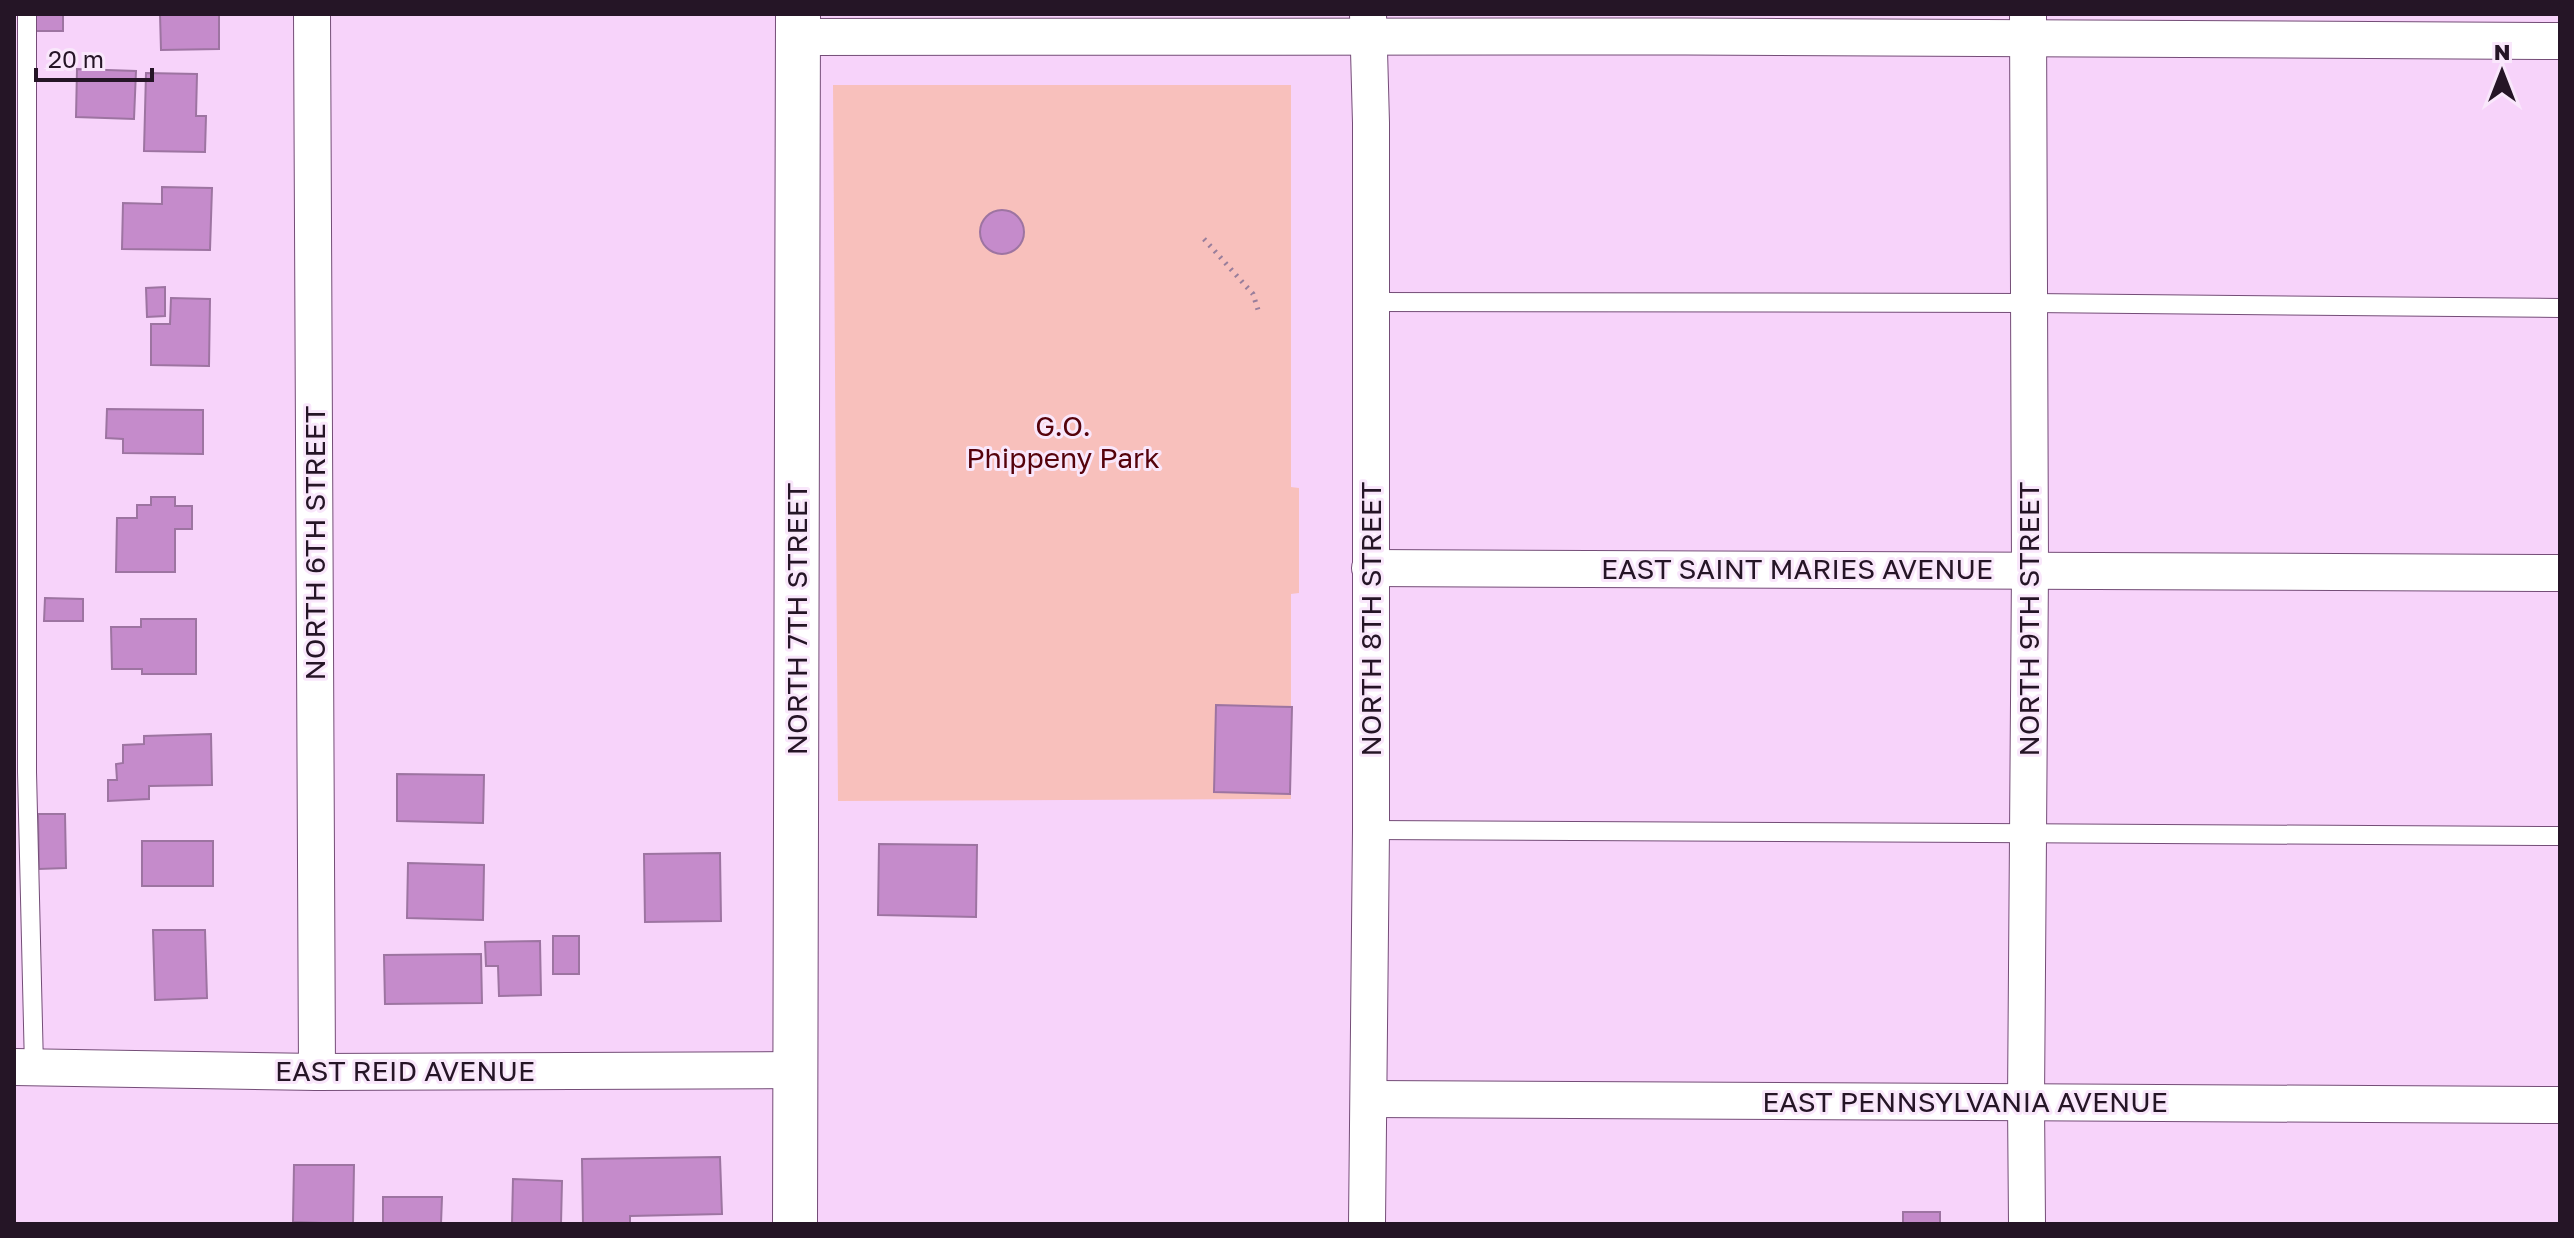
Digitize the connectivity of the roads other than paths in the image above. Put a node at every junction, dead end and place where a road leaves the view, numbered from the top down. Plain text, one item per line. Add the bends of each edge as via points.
1 (27, 14) edge
2 (312, 14) edge
3 (1368, 24) edge
4 (2027, 25) edge
5 (798, 26) edge
6 (2560, 41) edge
7 (1370, 302) junction
8 (2029, 303) junction
9 (2560, 308) edge
10 (1370, 568) junction
11 (2030, 569) junction
12 (2560, 573) edge
13 (1371, 830) junction
14 (2028, 834) junction
15 (2560, 836) edge
16 (24, 1067) edge
17 (797, 1070) junction
18 (317, 1072) junction
19 (1370, 1099) junction
20 (2026, 1102) junction
21 (2560, 1105) edge
22 (795, 1224) edge
23 (1367, 1224) edge
24 (2027, 1224) edge

1 - 16 lane via 31,1031
2 - 18 street, NORTH 6TH STREET
3 - 4 street
3 - 5 street
3 - 7 street, NORTH 8TH STREET
4 - 6 street
4 - 8 street, NORTH 9TH STREET
5 - 17 street, NORTH 7TH STREET
7 - 8 lane
7 - 10 street, NORTH 8TH STREET
8 - 9 lane
8 - 11 street, NORTH 9TH STREET
10 - 11 street, EAST SAINT MARIES AVENUE
10 - 13 street, NORTH 8TH STREET
11 - 12 street, EAST SAINT MARIES AVENUE
11 - 14 street, NORTH 9TH STREET
13 - 14 lane
13 - 19 street, NORTH 8TH STREET
14 - 15 lane
14 - 20 street, NORTH 9TH STREET
16 - 18 street, EAST REID AVENUE
17 - 18 street, EAST REID AVENUE
17 - 22 street, NORTH 7TH STREET
19 - 20 street, EAST PENNSYLVANIA AVENUE
19 - 23 street, NORTH 8TH STREET
20 - 21 street, EAST PENNSYLVANIA AVENUE
20 - 24 street, NORTH 9TH STREET

